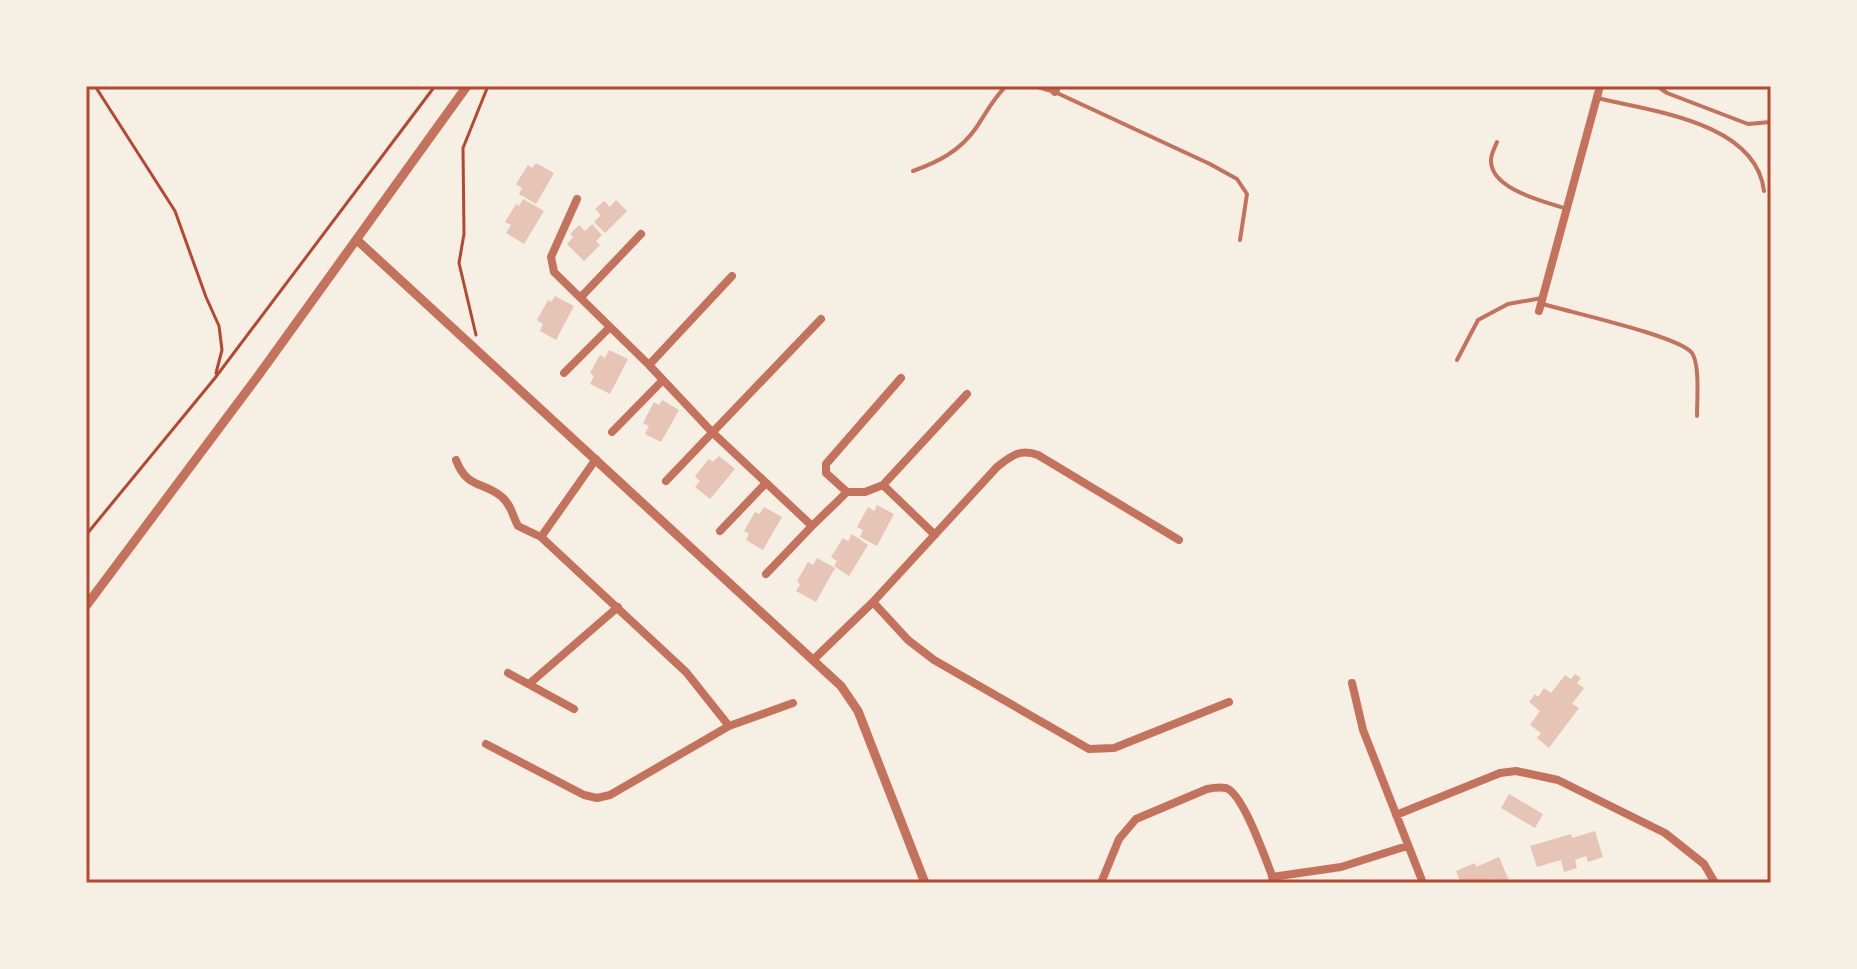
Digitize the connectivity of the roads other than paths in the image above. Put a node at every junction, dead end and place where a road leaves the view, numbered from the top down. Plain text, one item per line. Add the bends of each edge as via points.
1 (467, 86) edge
2 (1006, 86) edge
3 (1034, 86) edge
4 (1600, 86) edge
5 (1657, 86) edge
6 (1056, 89) edge
7 (1597, 98) junction
8 (1771, 122) edge
9 (1497, 142) dead end
10 (913, 171) dead end
11 (1764, 191) dead end
12 (577, 199) dead end
13 (1567, 209) junction
14 (641, 234) dead end
15 (357, 240) junction
16 (1240, 240) dead end
17 (732, 276) dead end
18 (581, 297) junction
19 (1540, 304) junction
20 (821, 319) dead end
21 (610, 327) junction
22 (1457, 360) dead end
23 (649, 365) junction
24 (564, 373) dead end
25 (901, 378) dead end
26 (663, 380) junction
27 (967, 394) dead end
28 (1697, 416) dead end
29 (612, 432) dead end
30 (712, 432) junction
31 (596, 459) junction
32 (456, 460) dead end
33 (666, 481) dead end
34 (765, 484) junction
35 (883, 485) junction
36 (847, 492) junction
37 (812, 526) junction
38 (720, 531) dead end
39 (935, 535) junction
40 (541, 537) junction
41 (1179, 540) dead end
42 (766, 574) dead end
43 (873, 602) junction
44 (86, 606) edge
45 (618, 607) junction
46 (814, 659) junction
47 (508, 673) dead end
48 (1352, 683) dead end
49 (529, 684) junction
50 (1229, 702) dead end
51 (793, 703) dead end
52 (574, 709) dead end
53 (729, 726) junction
54 (486, 744) dead end
55 (1396, 815) junction
56 (1407, 846) junction
57 (1273, 880) edge
58 (925, 883) edge
59 (1101, 883) edge
60 (1423, 883) edge
61 (1715, 883) edge

1 - 15 street
2 - 10 lane via 957,150
3 - 6 lane
4 - 7 street
5 - 8 lane via 1748,124
6 - 16 lane via 1237,179 1247,194
7 - 11 lane via 1717,131 1749,158
7 - 13 street
9 - 13 lane via 1491,165 1503,183
12 - 18 street via 551,262 554,272
13 - 19 street
14 - 18 street
15 - 31 street
15 - 44 street
17 - 23 street
18 - 21 street
19 - 22 lane via 1508,304 1478,320
19 - 28 lane via 1670,340 1691,351 1696,361
20 - 30 street
21 - 23 street
21 - 24 street
23 - 26 street
25 - 36 street via 826,464 826,473
26 - 29 street
26 - 30 street
27 - 35 street
30 - 33 street
30 - 34 street
31 - 40 street
31 - 46 street
32 - 40 street via 471,482 506,501 518,526
34 - 37 street
34 - 38 street
35 - 36 street
35 - 39 street
36 - 37 street
37 - 42 street
39 - 41 street via 997,467 1022,451 1038,455
39 - 43 street
40 - 45 street
43 - 46 street
43 - 50 street via 934,660 1089,749 1114,748
45 - 49 street
45 - 53 street via 686,672
46 - 58 street via 858,711
47 - 49 street
48 - 55 street via 1363,730
49 - 52 street
51 - 53 street
53 - 54 street via 597,798
55 - 56 street
55 - 61 street via 1500,773 1538,774 1665,833 1704,864
56 - 57 street via 1341,867
56 - 60 street
57 - 59 street via 1234,793 1216,788 1136,819 1119,839

